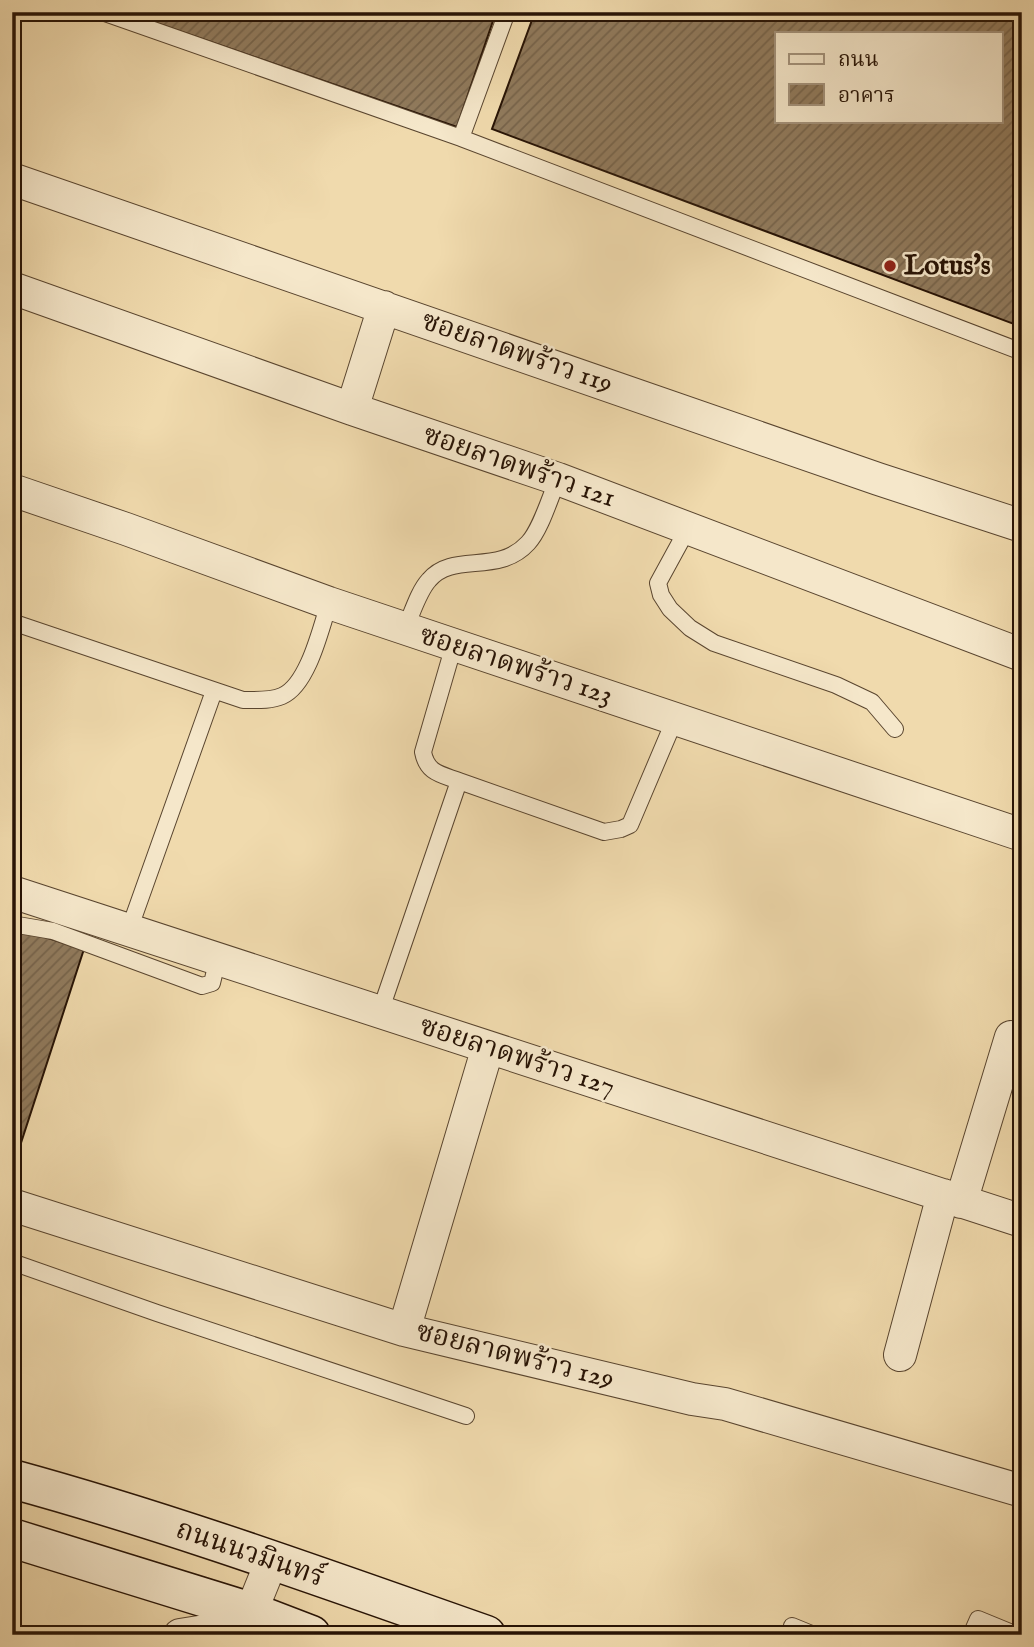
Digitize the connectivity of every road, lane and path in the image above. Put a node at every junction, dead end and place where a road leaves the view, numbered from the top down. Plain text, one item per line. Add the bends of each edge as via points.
1 (102, 12) edge
2 (507, 12) edge
3 (461, 138) junction
4 (12, 179) edge
5 (12, 288) edge
6 (384, 307) junction
7 (1022, 352) edge
8 (352, 409) junction
9 (558, 479) junction
10 (12, 490) edge
11 (1022, 526) edge
12 (688, 528) junction
13 (329, 603) junction
14 (12, 622) edge
15 (405, 629) junction
16 (454, 645) junction
17 (1022, 655) edge
18 (214, 691) junction
19 (675, 719) junction
20 (895, 729) dead end
21 (459, 781) junction
22 (1022, 835) edge
23 (12, 891) edge
24 (12, 924) edge
25 (129, 930) junction
26 (218, 958) junction
27 (380, 1012) junction
28 (1011, 1037) dead end
29 (488, 1047) junction
30 (952, 1198) junction
31 (12, 1205) edge
32 (1022, 1221) edge
33 (12, 1262) edge
34 (404, 1329) junction
35 (900, 1355) dead end
36 (466, 1416) dead end
37 (12, 1479) edge
38 (1022, 1491) edge
39 (12, 1538) edge
40 (272, 1560) junction
41 (251, 1612) junction
42 (792, 1626) dead end
43 (180, 1635) edge
44 (311, 1635) edge
45 (486, 1635) edge
46 (814, 1635) edge
47 (971, 1635) edge
48 (1017, 1635) edge

1 - 3 lane
2 - 3 lane
3 - 7 lane
4 - 6 street, ซอยลาดพร้าว 119
5 - 8 street, ซอยลาดพร้าว 121
6 - 8 street
6 - 11 street, ซอยลาดพร้าว 119
8 - 9 street, ซอยลาดพร้าว 121
9 - 12 street, ซอยลาดพร้าว 121
9 - 15 lane via 528,543 493,563 439,570 427,581
10 - 13 street, ซอยลาดพร้าว 123
12 - 17 street, ซอยลาดพร้าว 121
12 - 20 lane via 658,583 670,609 714,643 824,680 872,702
13 - 15 street, ซอยลาดพร้าว 123
13 - 18 lane via 308,664 285,695 243,700
14 - 18 lane
15 - 16 street, ซอยลาดพร้าว 123
16 - 19 street, ซอยลาดพร้าว 123
16 - 21 lane via 423,752 432,771
18 - 25 lane
19 - 21 lane via 630,825 621,829 604,832
19 - 22 street, ซอยลาดพร้าว 123
21 - 27 lane
23 - 25 street, ซอยลาดพร้าว 127
24 - 26 lane via 53,931 202,986 212,983
25 - 26 street, ซอยลาดพร้าว 127
26 - 27 street, ซอยลาดพร้าว 127
27 - 29 street, ซอยลาดพร้าว 127
28 - 30 street
29 - 30 street, ซอยลาดพร้าว 127
29 - 34 street
30 - 32 street, ซอยลาดพร้าว 127
30 - 35 street
31 - 34 street, ซอยลาดพร้าว 129
33 - 36 lane
34 - 38 street, ซอยลาดพร้าว 129 via 725,1404
37 - 40 main road, ถนนนวมินทร์
39 - 41 main road, ถนนนวมินทร์
40 - 41 street
40 - 45 main road, ถนนนวมินทร์
41 - 43 street via 205,1631
41 - 44 main road, ถนนนวมินทร์
42 - 46 lane
47 - 48 lane via 978,1619

